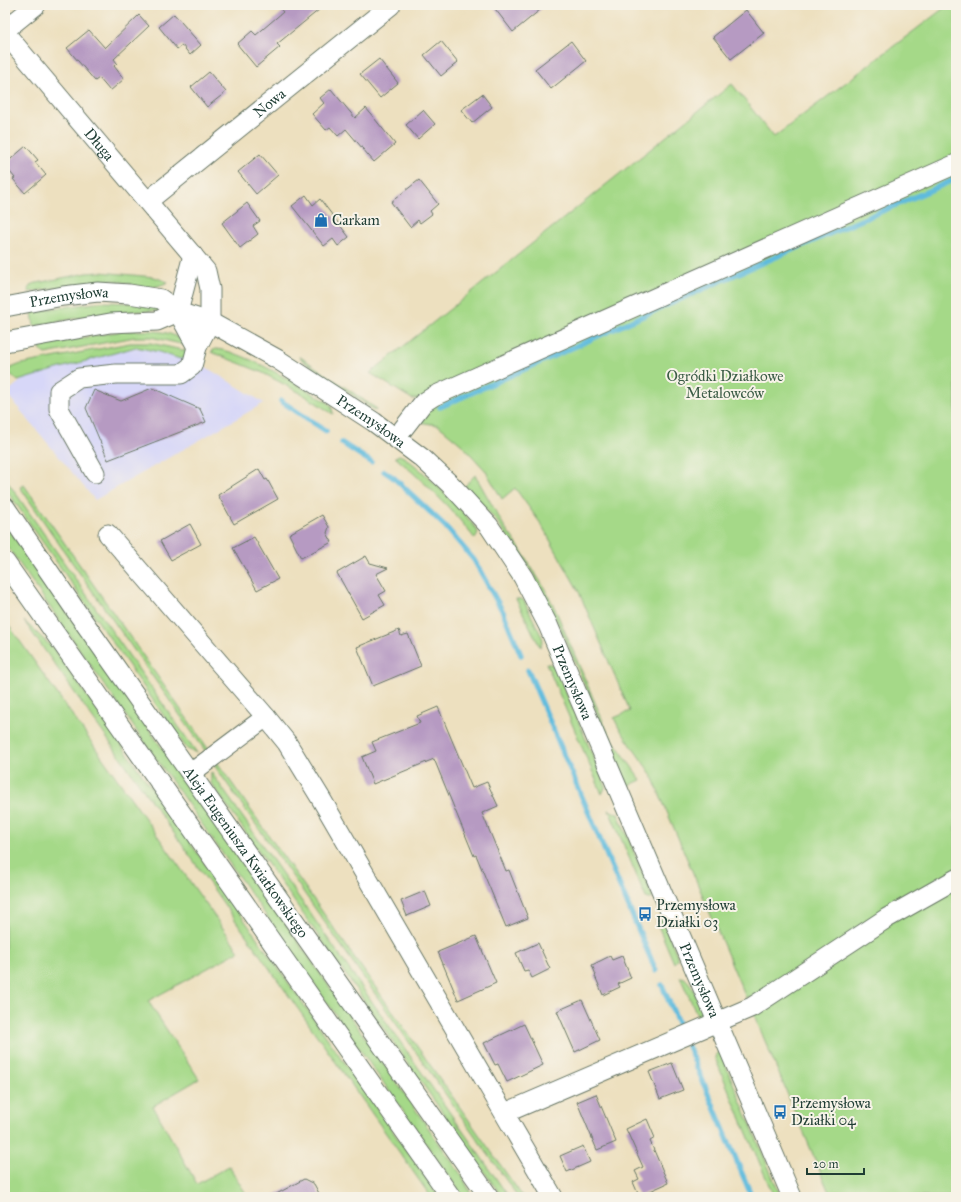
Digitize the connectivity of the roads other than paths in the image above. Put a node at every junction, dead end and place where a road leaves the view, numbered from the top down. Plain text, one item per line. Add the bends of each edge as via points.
1 (36, 5) edge
2 (391, 5) edge
3 (5, 30) edge
4 (5, 33) edge
5 (956, 164) edge
6 (148, 201) junction
7 (193, 256) junction
8 (5, 307) edge
9 (178, 312) junction
10 (210, 322) junction
11 (6, 342) edge
12 (197, 347) junction
13 (396, 438) junction
14 (96, 474) dead end
15 (5, 506) edge
16 (108, 534) dead end
17 (5, 562) edge
18 (266, 717) junction
19 (190, 773) junction
20 (956, 879) edge
21 (718, 1021) junction
22 (505, 1113) junction
23 (451, 1197) edge
24 (489, 1197) edge
25 (553, 1197) edge
26 (792, 1197) edge

1 - 3 street
2 - 6 street, Nowa
4 - 6 street, Długa
5 - 13 street via 434,396 423,403
6 - 7 street, Długa
7 - 9 street
7 - 10 street, Długa via 206,271 210,289
8 - 9 street, Przemysłowa via 98,292 160,299
9 - 10 street, Przemysłowa
9 - 11 street, Przemysłowa via 157,321 110,322
9 - 12 street
10 - 12 street
10 - 13 street, Przemysłowa via 277,359
12 - 14 street via 192,366 181,374 116,374 79,378 59,391 59,409
13 - 21 street, Przemysłowa via 422,458 471,506 489,526 523,577 548,625
15 - 19 street, Aleja Eugeniusza Kwiatkowskiego
16 - 18 street
17 - 23 street, Aleja Eugeniusza Kwiatkowskiego
18 - 19 street
18 - 22 street via 287,744 320,797
19 - 24 street, Aleja Eugeniusza Kwiatkowskiego
20 - 21 street via 887,918 752,1007
21 - 22 street
21 - 26 street, Przemysłowa
22 - 25 street

